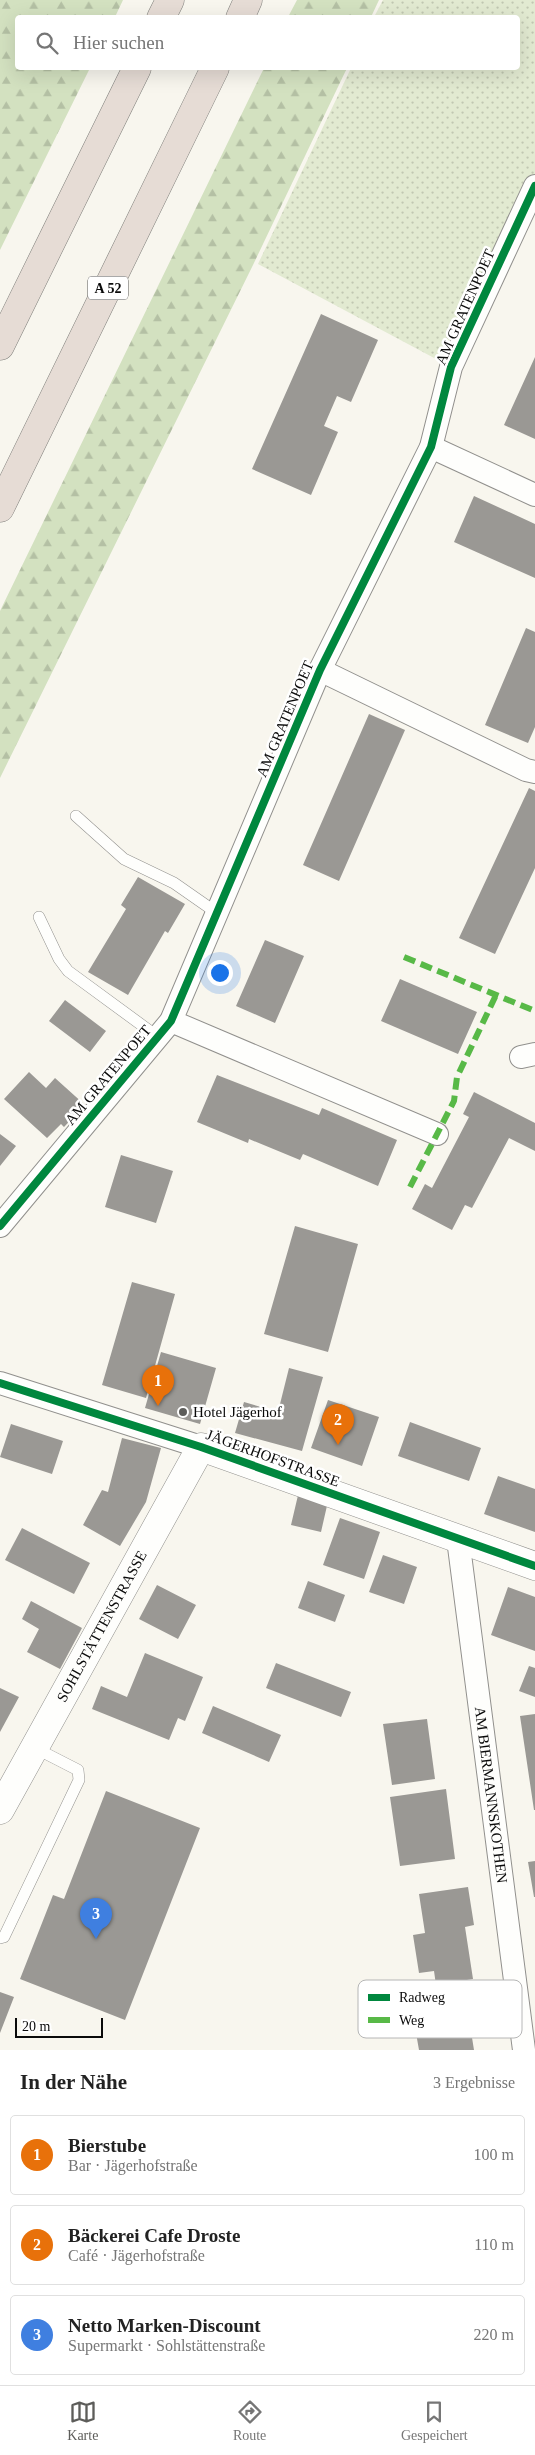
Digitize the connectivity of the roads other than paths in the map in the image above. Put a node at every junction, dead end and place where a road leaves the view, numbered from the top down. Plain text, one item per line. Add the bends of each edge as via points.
1 (170, 0) edge
2 (248, 0) edge
3 (163, 15) edge
4 (241, 15) edge
5 (136, 70) edge
6 (214, 70) edge
7 (535, 186) edge
8 (0, 346) edge
9 (431, 447) junction
10 (535, 495) edge
11 (0, 508) edge
12 (320, 670) junction
13 (535, 772) edge
14 (76, 816) dead end
15 (217, 913) junction
16 (39, 917) dead end
17 (165, 1029) junction
18 (437, 1134) dead end
19 (0, 1226) edge
20 (0, 1383) edge
21 (201, 1447) junction
22 (458, 1539) junction
23 (535, 1566) edge
24 (35, 1748) junction
25 (1, 1806) edge
26 (0, 1938) edge
27 (515, 1980) edge
28 (522, 2035) edge
29 (524, 2050) edge

1 - 3 highway
2 - 4 highway
5 - 8 highway
6 - 11 highway, A 52
7 - 9 street, AM GRATENPOET via 451,367
9 - 10 street
9 - 12 street, AM GRATENPOET
12 - 13 street, AM GRATENPOET
12 - 15 street, AM GRATENPOET
14 - 15 lane via 124,859 174,883
15 - 17 street, AM GRATENPOET
16 - 17 lane via 68,971
17 - 18 street, AM GRATENPOET
17 - 19 street, AM GRATENPOET
20 - 21 street, JÄGERHOFSTRASSE
21 - 22 street, JÄGERHOFSTRASSE
21 - 24 street, SOHLSTÄTTENSTRASSE
22 - 23 street, JÄGERHOFSTRASSE
22 - 27 street, AM BIERMANNSKOTHEN
24 - 25 street, SOHLSTÄTTENSTRASSE
24 - 26 lane via 78,1770 79,1780 4,1937
28 - 29 street, AM BIERMANNSKOTHEN

